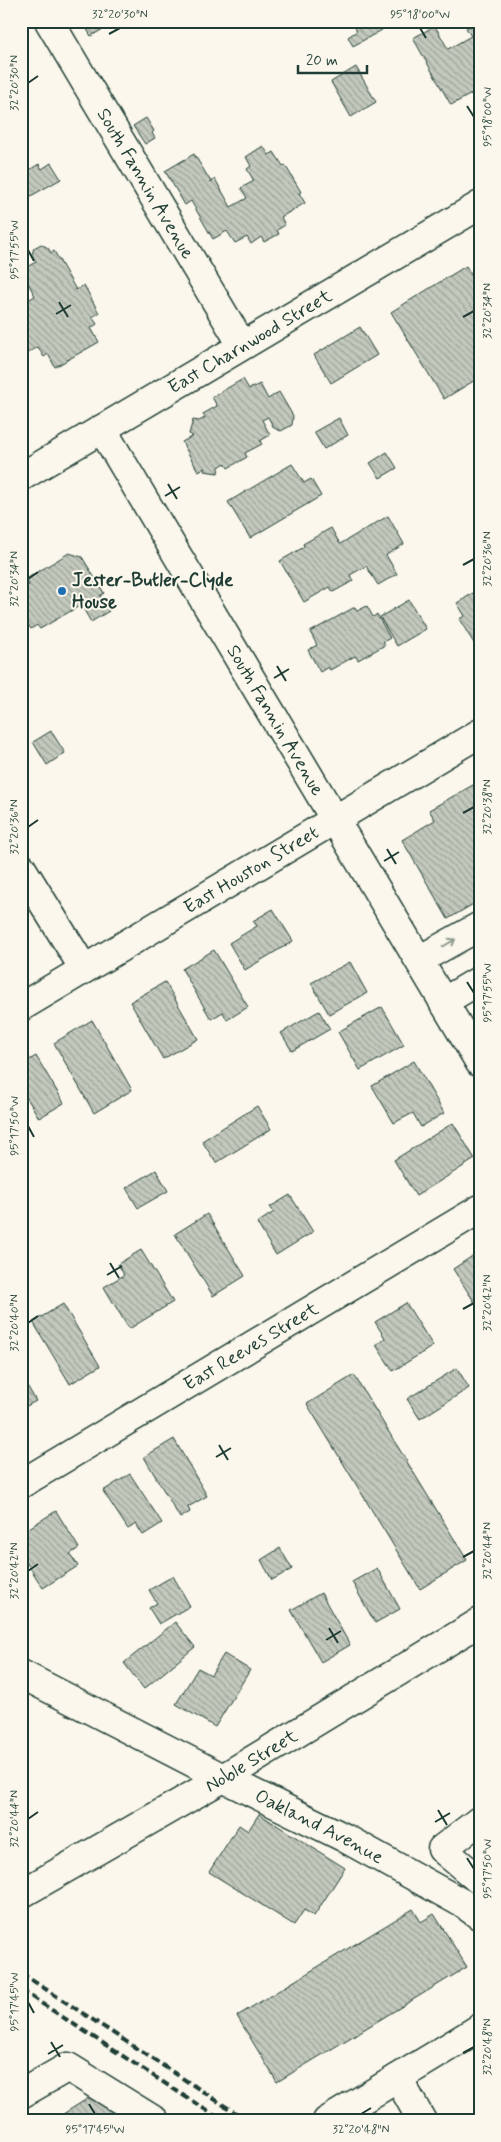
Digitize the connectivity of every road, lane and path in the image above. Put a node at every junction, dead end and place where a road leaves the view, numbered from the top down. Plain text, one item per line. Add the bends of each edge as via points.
1 (50, 21) edge
2 (477, 212) edge
3 (242, 345) junction
4 (102, 429) junction
5 (21, 477) edge
6 (480, 733) edge
7 (334, 820) junction
8 (21, 867) edge
9 (480, 926) edge
10 (419, 960) junction
11 (84, 969) junction
12 (480, 980) edge
13 (442, 1002) junction
14 (21, 1007) edge
15 (480, 1064) edge
16 (480, 1209) edge
17 (21, 1484) edge
18 (480, 1622) edge
19 (21, 1674) edge
20 (223, 1778) junction
21 (480, 1820) edge
22 (442, 1849) junction
23 (422, 1881) junction
24 (480, 1881) edge
25 (21, 1894) edge
26 (480, 1916) edge
27 (480, 2028) edge
28 (398, 2078) junction
29 (21, 2094) edge
30 (154, 2121) edge
31 (327, 2121) edge
32 (422, 2121) edge

1 - 3 street, South Fannin Avenue
2 - 3 street, East Charnwood Street
3 - 4 street, East Charnwood Street
4 - 5 street, East Charnwood Street
4 - 7 street, South Fannin Avenue
6 - 7 street, East Houston Street
7 - 10 street, South Fannin Avenue
7 - 11 street, East Houston Street
8 - 11 street
10 -> 9 street
10 - 13 street, South Fannin Avenue
11 - 14 street, East Houston Street
12 - 13 street
13 - 15 street, South Fannin Avenue
16 - 17 street, East Reeves Street
18 - 20 street, Noble Street
19 - 20 street, Oakland Avenue
20 - 23 street, Oakland Avenue via 343,1837
20 - 25 street, Noble Street
21 - 22 street
22 - 23 street
22 - 24 street
23 - 26 street, Oakland Avenue
27 - 28 street
28 - 31 street
28 - 32 street
29 - 30 street via 68,2067

